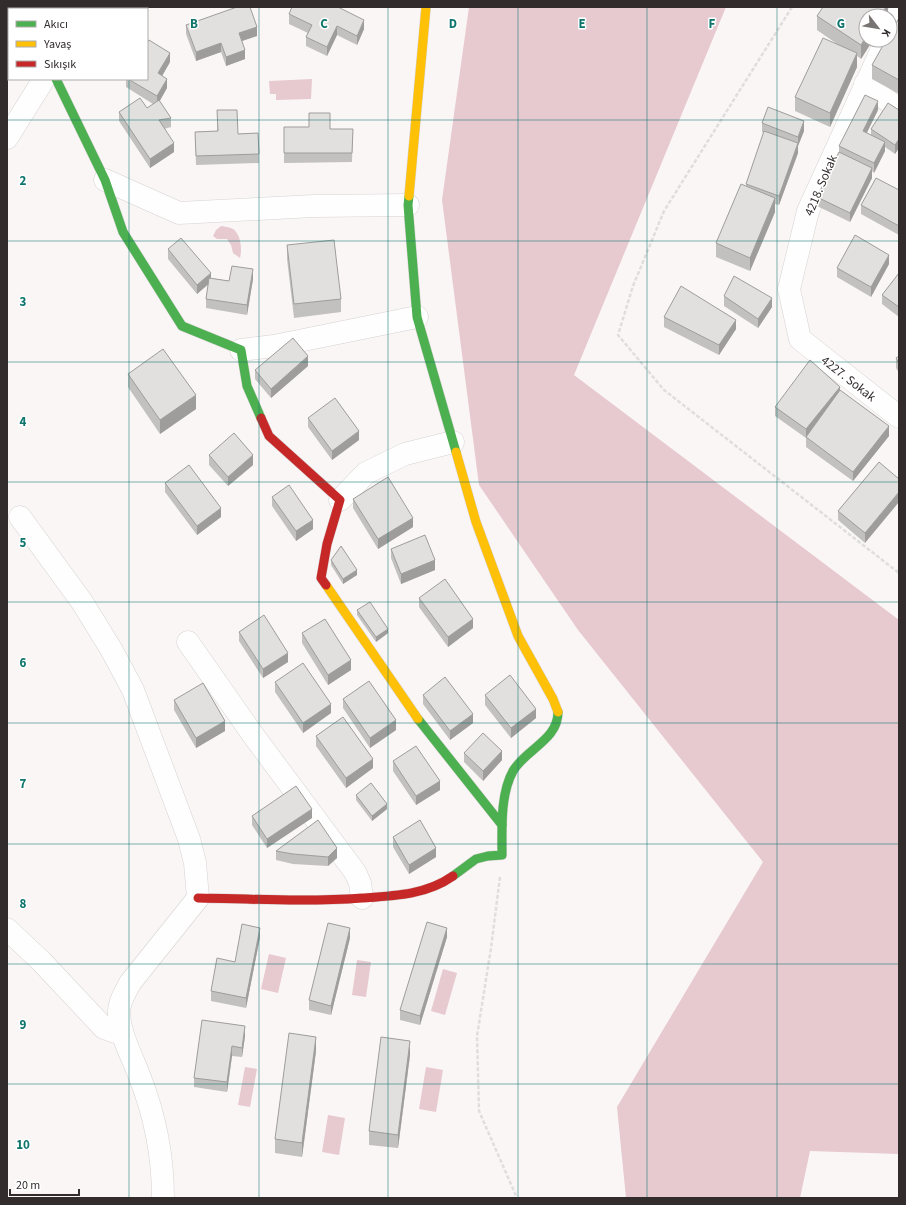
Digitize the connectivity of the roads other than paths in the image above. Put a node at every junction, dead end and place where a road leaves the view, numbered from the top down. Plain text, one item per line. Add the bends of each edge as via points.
1 (421, 8) edge
2 (882, 48) edge
3 (43, 80) edge
4 (56, 80) edge
5 (865, 84) junction
6 (899, 109) edge
7 (7, 138) edge
8 (105, 180) junction
9 (408, 204) junction
10 (417, 318) junction
11 (800, 339) joint
12 (241, 350) junction
13 (899, 417) edge
14 (453, 442) junction
15 (340, 500) junction
16 (20, 517) dead end
17 (188, 642) dead end
18 (502, 825) junction
19 (198, 898) junction
20 (362, 898) junction
21 (7, 929) edge
22 (122, 1031) junction
23 (163, 1198) edge

1 - 9 street
2 - 5 street, 4218. Sokak
3 - 7 street
4 - 8 street
5 - 6 street
5 - 11 street, 4218. Sokak via 808,211 789,289
8 - 9 street via 179,213
8 - 12 street via 123,232 182,326
9 - 10 street
10 - 12 street
10 - 14 street
11 - 13 street, 4227. Sokak
12 - 15 street via 247,386 269,436
14 - 15 street via 405,454 366,473
14 - 18 street via 476,522 518,636 558,710 558,721 551,734 523,758 513,771 506,790
15 - 18 street via 327,544 321,578 425,729
16 - 19 street via 82,602 133,690 189,839 195,863
17 - 20 street via 253,735 355,872
18 - 20 street via 502,855 476,859 448,879 413,893
19 - 20 street via 326,901
19 - 22 street via 130,983 121,998 118,1013
21 - 22 street via 104,1028 115,1032
22 - 23 street via 152,1109 160,1143

